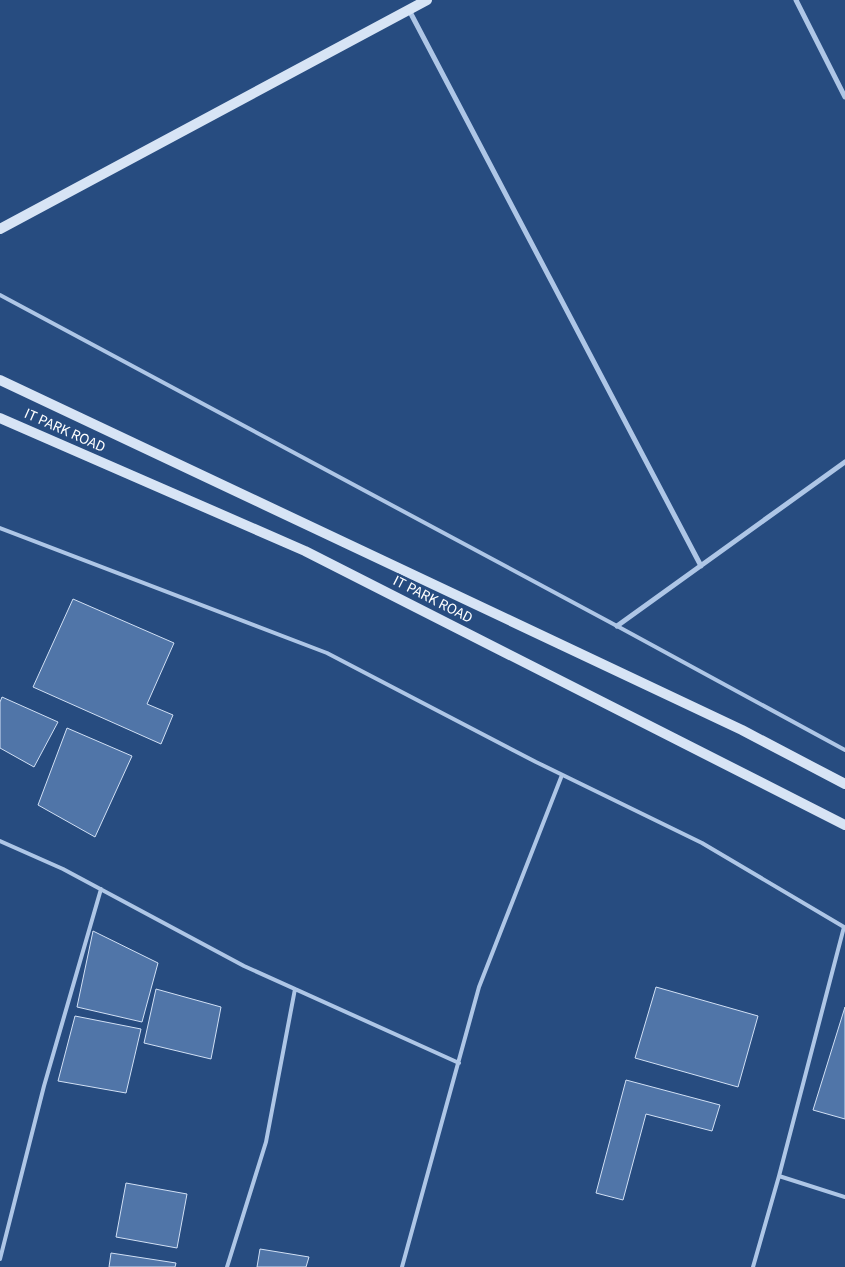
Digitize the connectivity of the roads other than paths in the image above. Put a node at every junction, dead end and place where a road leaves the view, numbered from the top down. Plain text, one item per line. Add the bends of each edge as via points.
1 (427, 0) edge
2 (796, 0) edge
3 (409, 10) junction
4 (845, 97) edge
5 (0, 228) edge
6 (0, 295) edge
7 (0, 380) edge
8 (0, 418) edge
9 (845, 462) edge
10 (0, 528) edge
11 (701, 566) junction
12 (617, 626) junction
13 (845, 750) edge
14 (562, 775) junction
15 (845, 784) edge
16 (845, 825) edge
17 (0, 841) edge
18 (101, 889) junction
19 (295, 989) junction
20 (459, 1063) junction
21 (778, 1176) junction
22 (845, 1197) edge
23 (0, 1259) edge
24 (228, 1267) edge
25 (402, 1267) edge
26 (753, 1267) edge

1 - 3 street
2 - 4 street
3 - 5 street
3 - 11 street
6 - 12 lane
7 - 15 street, IT PARK ROAD via 742,730
8 - 16 street, IT PARK ROAD via 305,551
9 - 11 street
10 - 14 lane via 327,653
11 - 12 street
12 - 13 lane
14 - 20 lane via 479,987
14 - 21 lane via 702,843 844,927
17 - 18 lane
18 - 19 lane via 244,966
18 - 23 lane via 44,1086
19 - 20 lane
19 - 24 lane via 266,1142
20 - 25 lane
21 - 22 lane
21 - 26 lane

